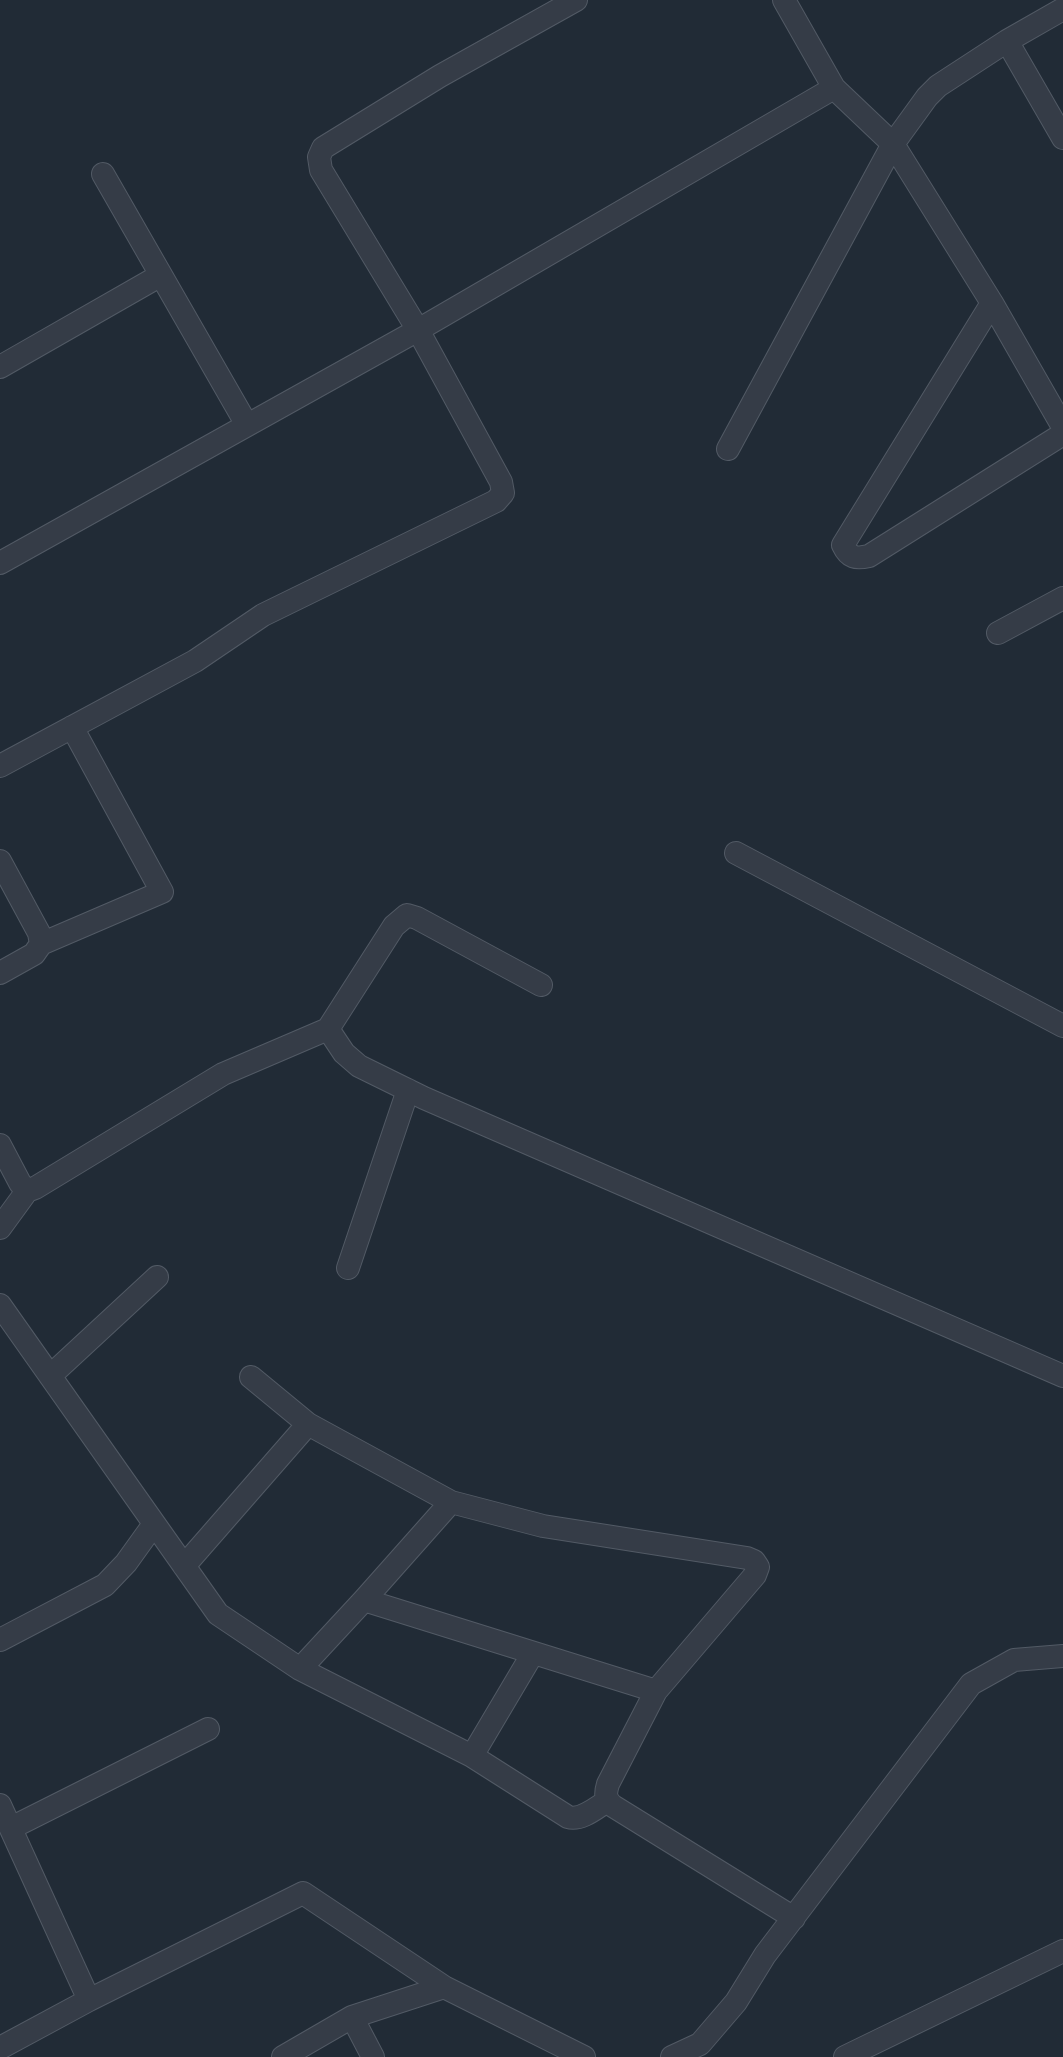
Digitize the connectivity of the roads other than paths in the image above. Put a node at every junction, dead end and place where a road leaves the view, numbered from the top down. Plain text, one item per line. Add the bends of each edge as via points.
1 (576, 0) edge
2 (784, 0) edge
3 (1063, 9) edge
4 (1007, 41) junction
5 (840, 94) junction
6 (886, 137) junction
7 (1063, 138) edge
8 (103, 174) dead end
9 (161, 275) junction
10 (992, 303) junction
11 (418, 330) junction
12 (0, 367) edge
13 (247, 425) junction
14 (1063, 427) edge
15 (1063, 434) edge
16 (728, 449) dead end
17 (0, 564) edge
18 (1063, 598) edge
19 (998, 633) dead end
20 (72, 728) junction
21 (0, 766) edge
22 (736, 852) dead end
23 (0, 861) edge
24 (41, 944) junction
25 (0, 973) edge
26 (541, 985) dead end
27 (1063, 1026) edge
28 (328, 1029) junction
29 (408, 1090) junction
30 (0, 1145) edge
31 (28, 1191) junction
32 (0, 1228) edge
33 (348, 1268) dead end
34 (157, 1277) dead end
35 (0, 1305) edge
36 (50, 1376) junction
37 (1063, 1376) edge
38 (251, 1378) dead end
39 (308, 1424) junction
40 (451, 1502) junction
41 (154, 1524) junction
42 (184, 1566) junction
43 (364, 1600) junction
44 (0, 1640) edge
45 (534, 1653) junction
46 (1063, 1656) edge
47 (300, 1669) junction
48 (656, 1691) junction
49 (208, 1729) dead end
50 (472, 1756) junction
51 (607, 1801) junction
52 (0, 1805) edge
53 (11, 1828) junction
54 (794, 1918) junction
55 (1063, 1951) edge
56 (444, 1987) junction
57 (89, 2000) junction
58 (352, 2017) junction
59 (0, 2048) edge
60 (283, 2057) edge
61 (373, 2057) edge
62 (584, 2057) edge
63 (672, 2057) edge
64 (845, 2057) edge

1 - 11 street via 440,76 323,148 319,157 321,170
2 - 5 street
3 - 4 street
4 - 6 street via 938,86
4 - 7 street
5 - 6 street
5 - 11 street
6 - 10 street
6 - 16 street
8 - 9 street
9 - 12 street
9 - 13 street
10 - 14 street
10 - 15 street via 843,545 847,554 857,559 869,556
11 - 13 street
11 - 20 street via 501,482 503,493 500,497 263,615 195,661
13 - 17 street
18 - 19 street
20 - 21 street
20 - 24 street via 162,892
22 - 27 street
23 - 24 street via 39,933
24 - 25 street via 34,954
26 - 28 street via 417,918 406,915 394,926
28 - 29 street via 344,1053 359,1066
28 - 31 street via 223,1074
29 - 33 street
29 - 37 street
30 - 31 street via 20,1183
31 - 32 street
34 - 36 street
35 - 36 street
36 - 41 street
38 - 39 street
39 - 40 street
39 - 42 street
40 - 43 street
40 - 48 street via 543,1526 754,1561 758,1567 755,1575
41 - 42 street
41 - 44 street via 126,1563 105,1585
42 - 47 street via 218,1614
43 - 45 street
43 - 47 street
45 - 48 street
45 - 50 street
46 - 54 street via 1014,1660 971,1684
47 - 50 street
48 - 51 street via 608,1784 605,1794
49 - 53 street
50 - 51 street via 574,1819
51 - 54 street
52 - 53 street
53 - 57 street
54 - 63 street via 765,1955 736,2002 700,2044
55 - 64 street
56 - 57 street via 303,1893
56 - 58 street
56 - 62 street
57 - 59 street
58 - 60 street
58 - 61 street

